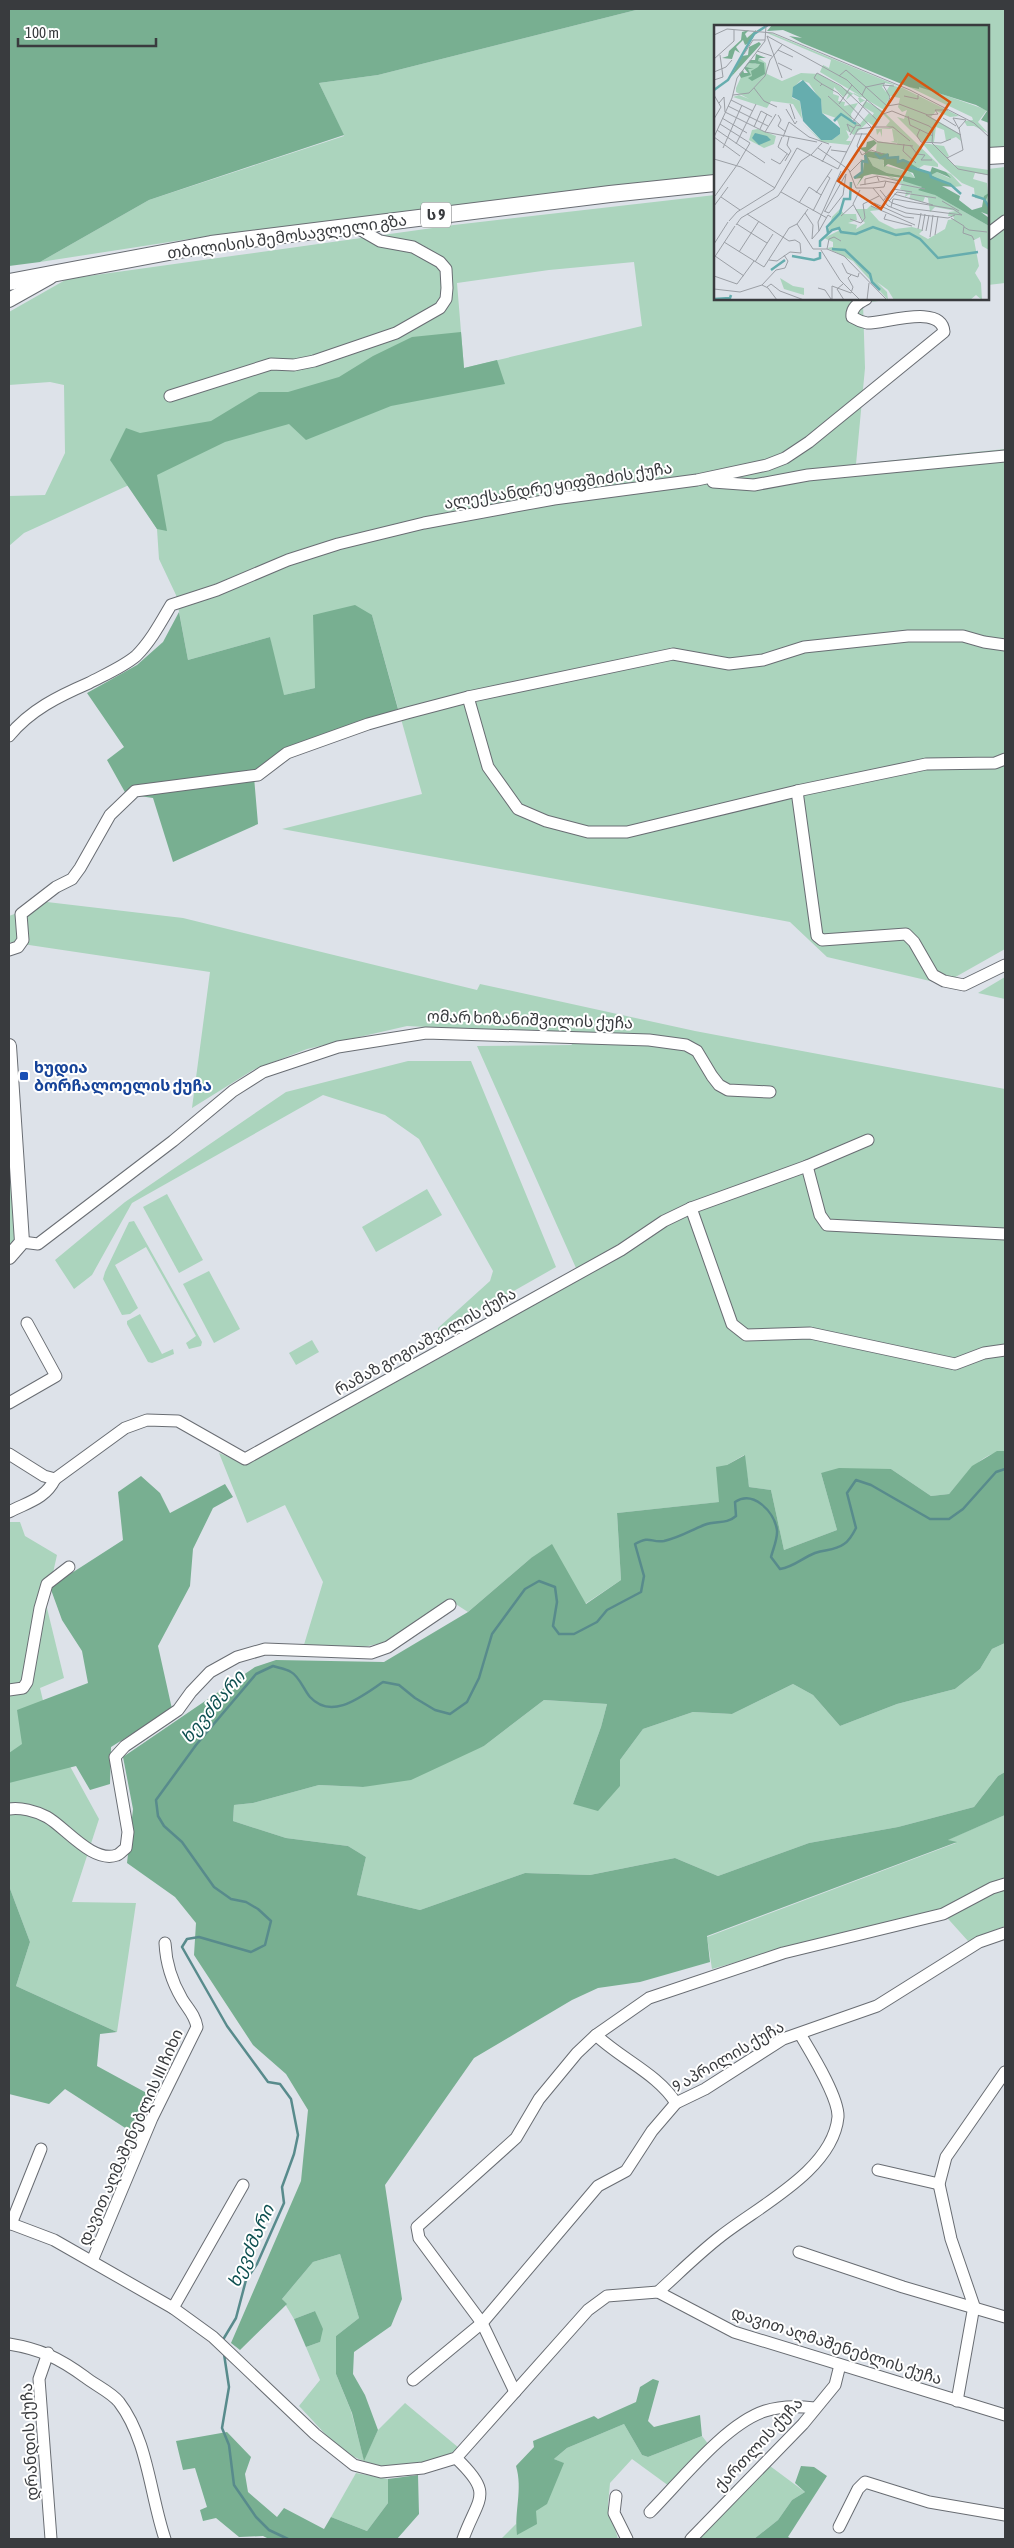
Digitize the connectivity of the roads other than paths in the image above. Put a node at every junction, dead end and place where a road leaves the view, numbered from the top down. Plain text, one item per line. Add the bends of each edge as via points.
1 (1005, 155) edge
2 (989, 156) edge
3 (714, 183) edge
4 (1005, 221) edge
5 (354, 226) junction
6 (989, 233) edge
7 (58, 272) junction
8 (9, 282) edge
9 (9, 300) edge
10 (864, 300) edge
11 (170, 396) dead end
12 (1005, 456) edge
13 (697, 480) junction
14 (1005, 645) edge
15 (468, 697) junction
16 (9, 736) edge
17 (1005, 759) edge
18 (797, 791) junction
19 (9, 950) edge
20 (1005, 964) edge
21 (9, 1046) edge
22 (770, 1092) dead end
23 (11, 1106) edge
24 (868, 1140) dead end
25 (807, 1166) junction
26 (691, 1208) junction
27 (1005, 1234) edge
28 (22, 1242) junction
29 (9, 1257) edge
30 (27, 1323) dead end
31 (1005, 1350) edge
32 (9, 1403) edge
33 (9, 1454) edge
34 (55, 1479) junction
35 (9, 1512) edge
36 (69, 1567) dead end
37 (450, 1605) dead end
38 (9, 1690) edge
39 (9, 1809) edge
40 (1005, 1884) edge
41 (1005, 1934) edge
42 (165, 1943) dead end
43 (800, 2034) junction
44 (596, 2036) junction
45 (1005, 2072) edge
46 (676, 2103) junction
47 (41, 2149) dead end
48 (878, 2170) dead end
49 (939, 2184) junction
50 (242, 2185) dead end
51 (10, 2223) edge
52 (799, 2252) dead end
53 (92, 2261) junction
54 (658, 2292) junction
55 (974, 2306) junction
56 (173, 2308) junction
57 (1005, 2317) edge
58 (482, 2323) junction
59 (9, 2344) edge
60 (48, 2354) junction
61 (840, 2365) junction
62 (413, 2380) dead end
63 (515, 2392) junction
64 (957, 2401) junction
65 (814, 2408) junction
66 (1005, 2415) edge
67 (456, 2458) junction
68 (616, 2496) dead end
69 (650, 2512) dead end
70 (1005, 2515) edge
71 (839, 2527) dead end
72 (52, 2539) edge
73 (165, 2539) edge
74 (463, 2539) edge
75 (627, 2539) edge
76 (691, 2539) edge

1 - 2 highway
3 - 5 highway, თბილისის შემოსავლელი გზა / ს 9
4 - 6 street
5 - 7 highway, თბილისის შემოსავლელი გზა / ს 9 via 211,244
5 - 11 street via 380,241 413,247 440,262 446,269 447,288 446,299 440,308 396,332 314,361 294,365 271,364
7 - 8 highway, თბილისის შემოსავლელი გზა / ს 9
7 - 9 main road
10 - 13 street, ალექსანდრე ყიფშიძის ქუჩა via 852,311 852,317 859,321 868,323 916,316 940,322 944,332 785,458 742,472
12 - 13 street via 808,475 754,485
13 - 16 street, ალექსანდრე ყიფშიძის ქუჩა via 554,499 424,523 288,560 217,590 171,604 156,631 135,656 34,712
14 - 15 street via 963,636 908,636 804,647 763,660 729,664 672,654
15 - 18 street via 488,767 518,809 546,821 588,832 627,832
15 - 19 street via 368,724 287,753 258,775 135,792 110,815 72,879 56,886 21,914 23,940 18,947
17 - 18 street via 994,763 926,764
18 - 20 street via 817,936 822,940 906,934 933,975 964,985
21 - 23 main road
22 - 28 street, ომარ ხიზანიშვილის ქუჩა via 728,1090 719,1085 697,1051 686,1045 649,1040 426,1033 338,1047 263,1072 233,1091 38,1244
23 - 28 main road
24 - 25 street, რამაზ გოგიაშვილის ქუჩა
25 - 26 street, რამაზ გოგიაშვილის ქუჩა
25 - 27 street via 820,1215 827,1225
26 - 31 street via 732,1324 746,1335 810,1333 955,1364 984,1353
26 - 34 street, რამაზ გოგიაშვილის ქუჩა via 245,1459 178,1421 147,1420 125,1428
28 - 29 main road
30 - 32 street via 56,1376
33 - 34 street via 44,1476
34 - 35 street via 40,1498
36 - 38 street via 47,1584 27,1682 23,1688
37 - 39 street via 388,1647 371,1653 266,1649 237,1657 210,1672 178,1710 125,1746 115,1757 128,1832 126,1848 117,1855 103,1856 90,1850 47,1817 17,1808
40 - 44 street via 943,1914 783,1954 649,1998
41 - 43 street, 9 აპრილის ქუჩა via 979,1942 877,2006
42 - 53 street, დავით აღმაშენებლის III ჩიხი via 170,1975 197,2026 152,2118
43 - 46 street, 9 აპრილის ქუჩა via 783,2039 705,2089
43 - 54 street via 826,2077 838,2116 827,2148 810,2170 720,2236
44 - 46 street via 668,2090
44 - 58 street via 577,2053 539,2099 516,2138 417,2227 419,2238
45 - 49 street via 946,2157
46 - 58 street, 9 აპრილის ქუჩა via 652,2131 626,2171 598,2186
47 - 51 street
48 - 49 street
49 - 55 street via 951,2239
50 - 56 street
51 - 53 street via 54,2240
52 - 55 street via 903,2287
53 - 56 street
54 - 61 street, დავით აღმაშენებლის ქუჩა via 734,2332
54 - 63 street via 607,2296 588,2310
55 - 57 street
55 - 64 street
56 - 67 street via 214,2337 315,2434 354,2465 381,2472 401,2471
58 - 62 street, 9 აპრილის ქუჩა
58 - 63 street
59 - 60 street
60 - 72 street, დრანდის ქუჩა via 39,2379
60 - 73 street via 118,2401 131,2420
61 - 64 street, დავით აღმაშენებლის ქუჩა
61 - 65 street, ქართლის ქუჩა via 834,2385
63 - 67 street
64 - 66 street, დავით აღმაშენებლის ქუჩა
65 - 69 street via 801,2406 765,2411 732,2428
65 - 76 street, ქართლის ქუჩა via 804,2424
67 - 74 street via 473,2474 482,2492 479,2507
68 - 75 street via 614,2513
70 - 71 street via 929,2502 865,2482 858,2489

